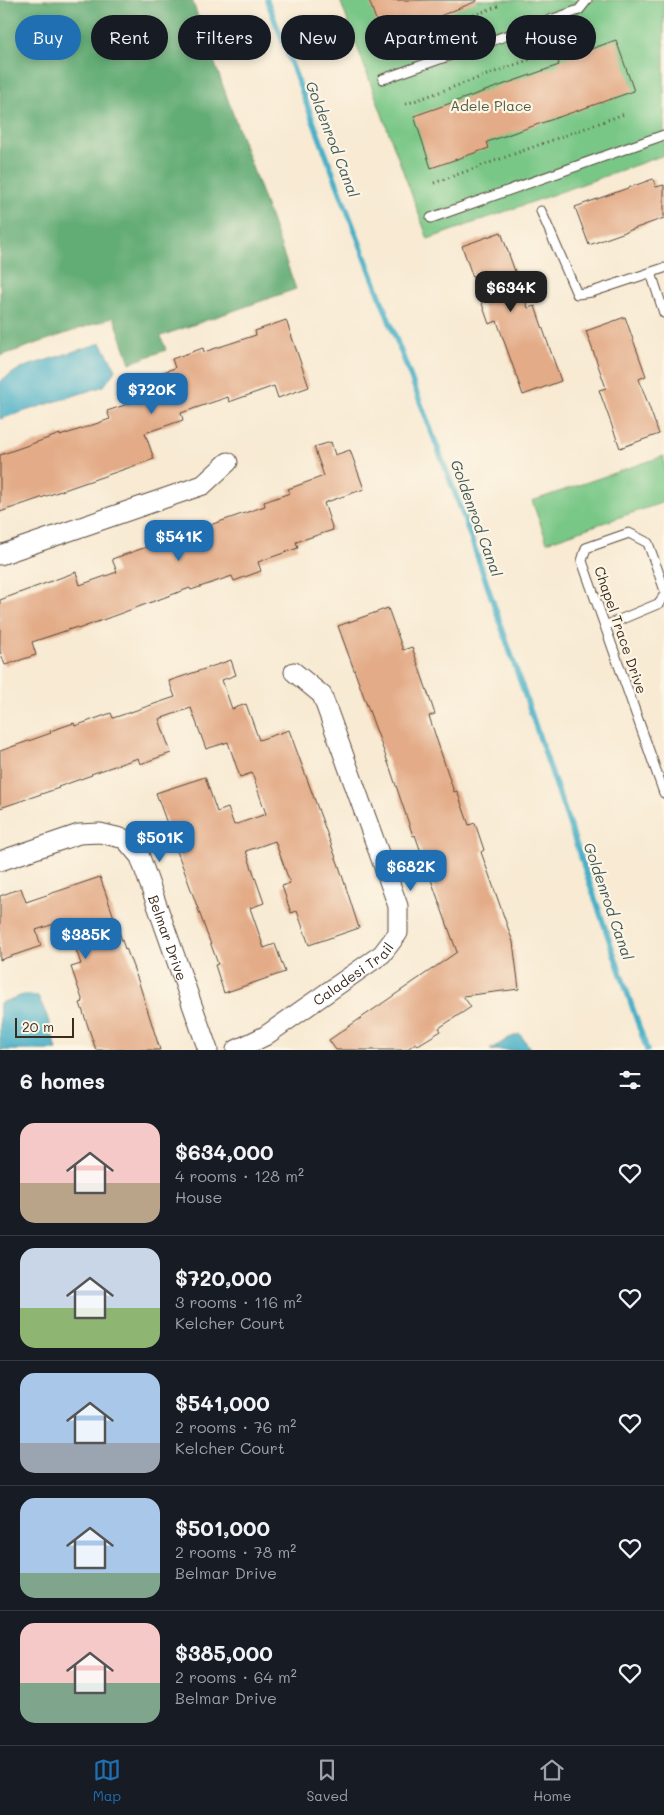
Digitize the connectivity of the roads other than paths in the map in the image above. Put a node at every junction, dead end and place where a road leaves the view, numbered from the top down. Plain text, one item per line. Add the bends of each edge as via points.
1 (587, 0) edge
2 (383, 79) dead end
3 (664, 135) edge
4 (541, 211) dead end
5 (431, 218) dead end
6 (664, 268) edge
7 (651, 273) junction
8 (663, 309) edge
9 (228, 462) dead end
10 (0, 555) edge
11 (664, 588) edge
12 (664, 595) edge
13 (605, 626) junction
14 (294, 672) dead end
15 (664, 793) edge
16 (0, 861) edge
17 (208, 1050) edge
18 (236, 1050) edge

1 - 2 lane via 579,10
3 - 5 lane
4 - 7 lane via 577,294
6 - 7 lane
7 - 8 lane
9 - 10 street via 203,485
11 - 13 lane, Chapel Trace Drive via 648,543 629,533 586,548 582,561
12 - 13 lane via 660,603
13 - 15 lane, Chapel Trace Drive
14 - 18 street, Caladesi Trail via 322,695 398,906 398,933 382,954 265,1036
16 - 17 street, Belmar Drive via 79,834 100,833 125,839 140,857

